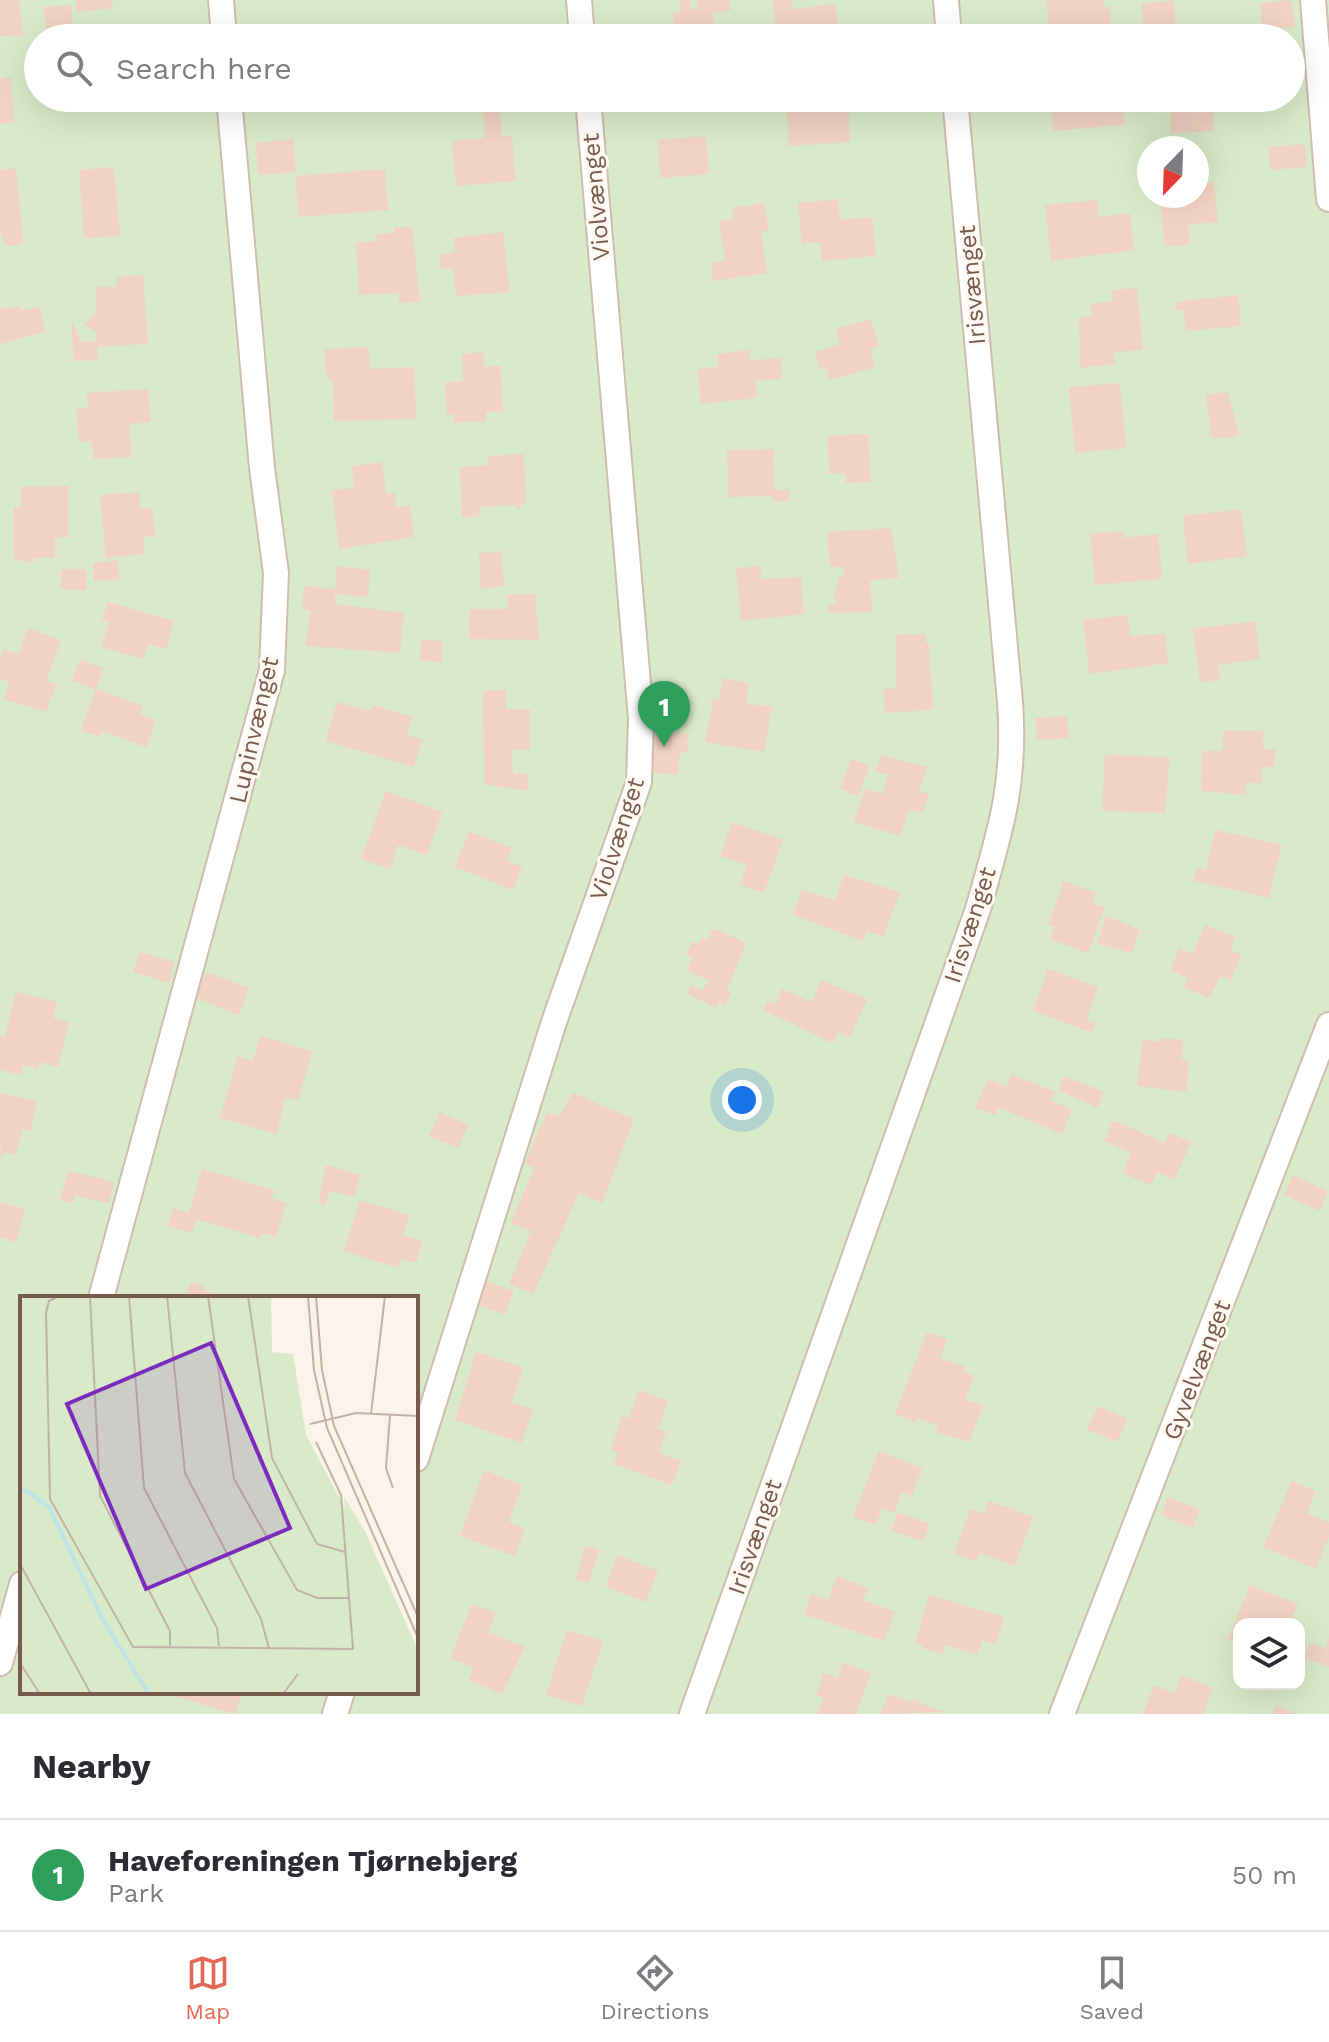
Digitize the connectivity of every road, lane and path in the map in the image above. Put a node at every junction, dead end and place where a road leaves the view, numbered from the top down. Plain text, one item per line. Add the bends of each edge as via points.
1 (221, 0) edge
2 (579, 0) edge
3 (946, 0) edge
4 (1313, 0) edge
5 (223, 24) edge
6 (581, 24) edge
7 (948, 24) edge
8 (230, 112) edge
9 (589, 112) edge
10 (956, 112) edge
11 (1329, 199) edge
12 (1329, 1025) edge
13 (102, 1296) edge
14 (418, 1453) edge
15 (20, 1591) edge
16 (0, 1663) edge
17 (341, 1694) edge
18 (335, 1714) edge
19 (692, 1714) edge
20 (1062, 1714) edge

1 - 5 lane
2 - 6 lane
3 - 7 lane
4 - 11 lane
8 - 13 lane, Lupinvænget via 276,573 272,670
9 - 14 lane, Violvænget via 641,719 639,782 554,1022
10 - 19 lane, Irisvænget via 1014,753 1008,804 978,909
12 - 20 lane, Gyvelvænget
15 - 16 lane
17 - 18 lane

